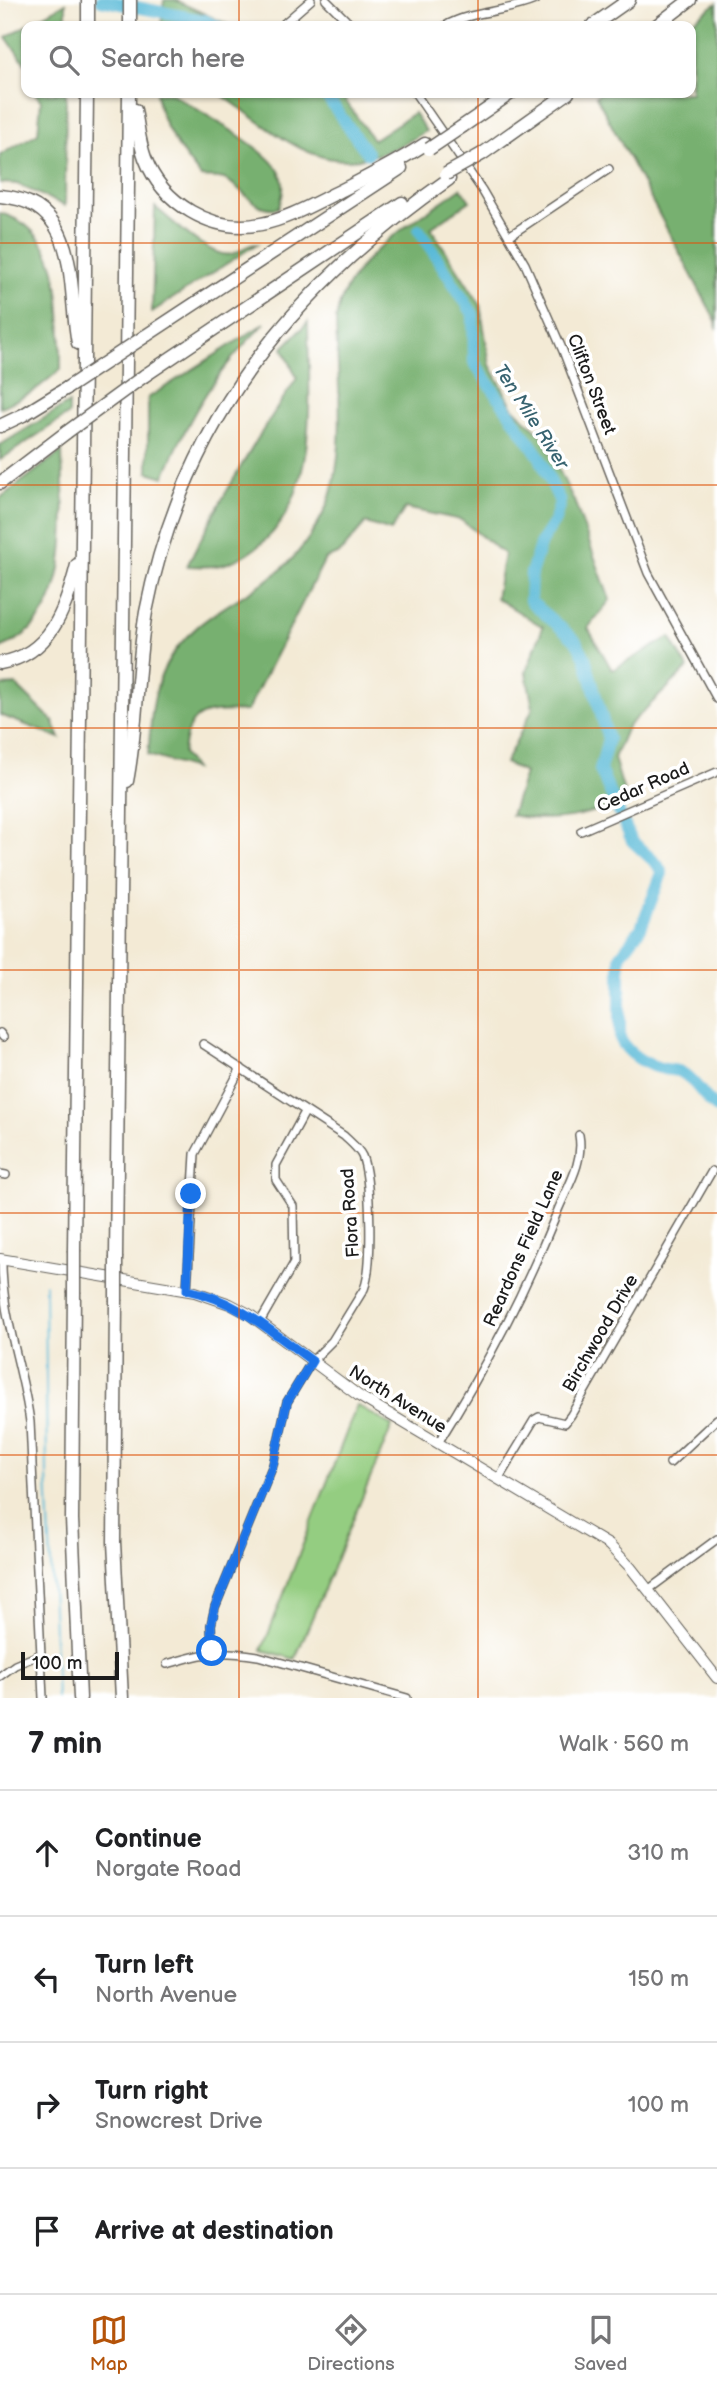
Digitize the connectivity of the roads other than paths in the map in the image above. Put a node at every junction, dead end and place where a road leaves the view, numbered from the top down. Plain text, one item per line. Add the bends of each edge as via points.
1 (130, 0) edge
2 (311, 0) edge
3 (326, 0) edge
4 (535, 0) edge
5 (628, 0) edge
6 (635, 0) edge
7 (690, 0) edge
8 (523, 3) edge
9 (130, 21) edge
10 (287, 21) edge
11 (347, 21) edge
12 (456, 21) edge
13 (599, 21) edge
14 (607, 21) edge
15 (663, 21) edge
16 (87, 98) edge
17 (131, 98) edge
18 (132, 98) edge
19 (418, 98) edge
20 (494, 98) edge
21 (503, 98) edge
22 (561, 98) edge
23 (462, 123) junction
24 (427, 146) junction
25 (608, 169) dead end
26 (447, 176) junction
27 (0, 196) edge
28 (509, 236) junction
29 (84, 374) junction
30 (0, 426) edge
31 (0, 483) edge
32 (82, 548) junction
33 (0, 663) edge
34 (717, 698) edge
35 (717, 772) edge
36 (121, 812) junction
37 (581, 831) dead end
38 (203, 1044) dead end
39 (241, 1068) junction
40 (305, 1112) junction
41 (579, 1135) dead end
42 (712, 1171) dead end
43 (1, 1259) edge
44 (187, 1290) junction
45 (260, 1322) junction
46 (312, 1361) junction
47 (717, 1419) edge
48 (438, 1443) junction
49 (670, 1463) dead end
50 (499, 1478) junction
51 (717, 1539) edge
52 (648, 1590) junction
53 (212, 1651) junction
54 (41, 1654) junction
55 (167, 1664) dead end
56 (0, 1676) edge
57 (717, 1678) edge
58 (43, 1698) edge
59 (80, 1698) edge
60 (122, 1698) edge
61 (407, 1698) edge

1 - 9 highway
2 - 10 street
3 - 11 street
4 - 8 street
5 - 13 highway
6 - 14 highway
7 - 15 highway
8 - 12 street
16 - 29 highway
17 - 36 highway
18 - 24 highway via 141,147 159,185 186,209 222,224 251,226 279,219
19 - 28 street, Clifton Street
20 - 23 highway
21 - 23 highway
22 - 26 highway, bridge
23 - 24 highway
24 - 30 highway, bridge via 67,388
25 - 28 street
26 - 31 highway, bridge via 144,376
26 - 36 highway via 361,245 308,295 247,370 209,431 171,520 151,589
27 - 29 highway via 39,210 62,238 69,256
28 - 34 street, Clifton Street via 544,303 651,579
29 - 32 highway
32 - 33 highway via 66,604 53,629 29,653
32 - 59 highway, bridge via 73,1567
35 - 37 street, Cedar Road
36 - 60 highway, bridge via 115,1565
38 - 39 street, Flora Road
39 - 40 street, Flora Road
39 - 44 street via 195,1154
40 - 45 street via 276,1165 276,1180 293,1206 294,1263
40 - 46 street, Flora Road via 344,1136 360,1152 367,1185 369,1252 364,1289 332,1341
41 - 48 street, Reardons Field Lane via 582,1150 574,1174 520,1302
42 - 50 street, Birchwood Drive via 571,1415 565,1423 534,1420
43 - 44 main road, North Avenue
43 - 54 street via 6,1310 30,1422
44 - 45 main road, North Avenue via 222,1300
45 - 46 main road, North Avenue
46 - 48 main road, North Avenue via 359,1396
46 - 53 street, Flora Road via 287,1402 273,1465 215,1607
47 - 49 street
48 - 50 main road, North Avenue
50 - 52 main road, North Avenue via 609,1545
51 - 52 street
52 - 57 main road, North Avenue
53 - 55 street
53 - 61 street via 258,1656
54 - 56 street
54 - 58 street

